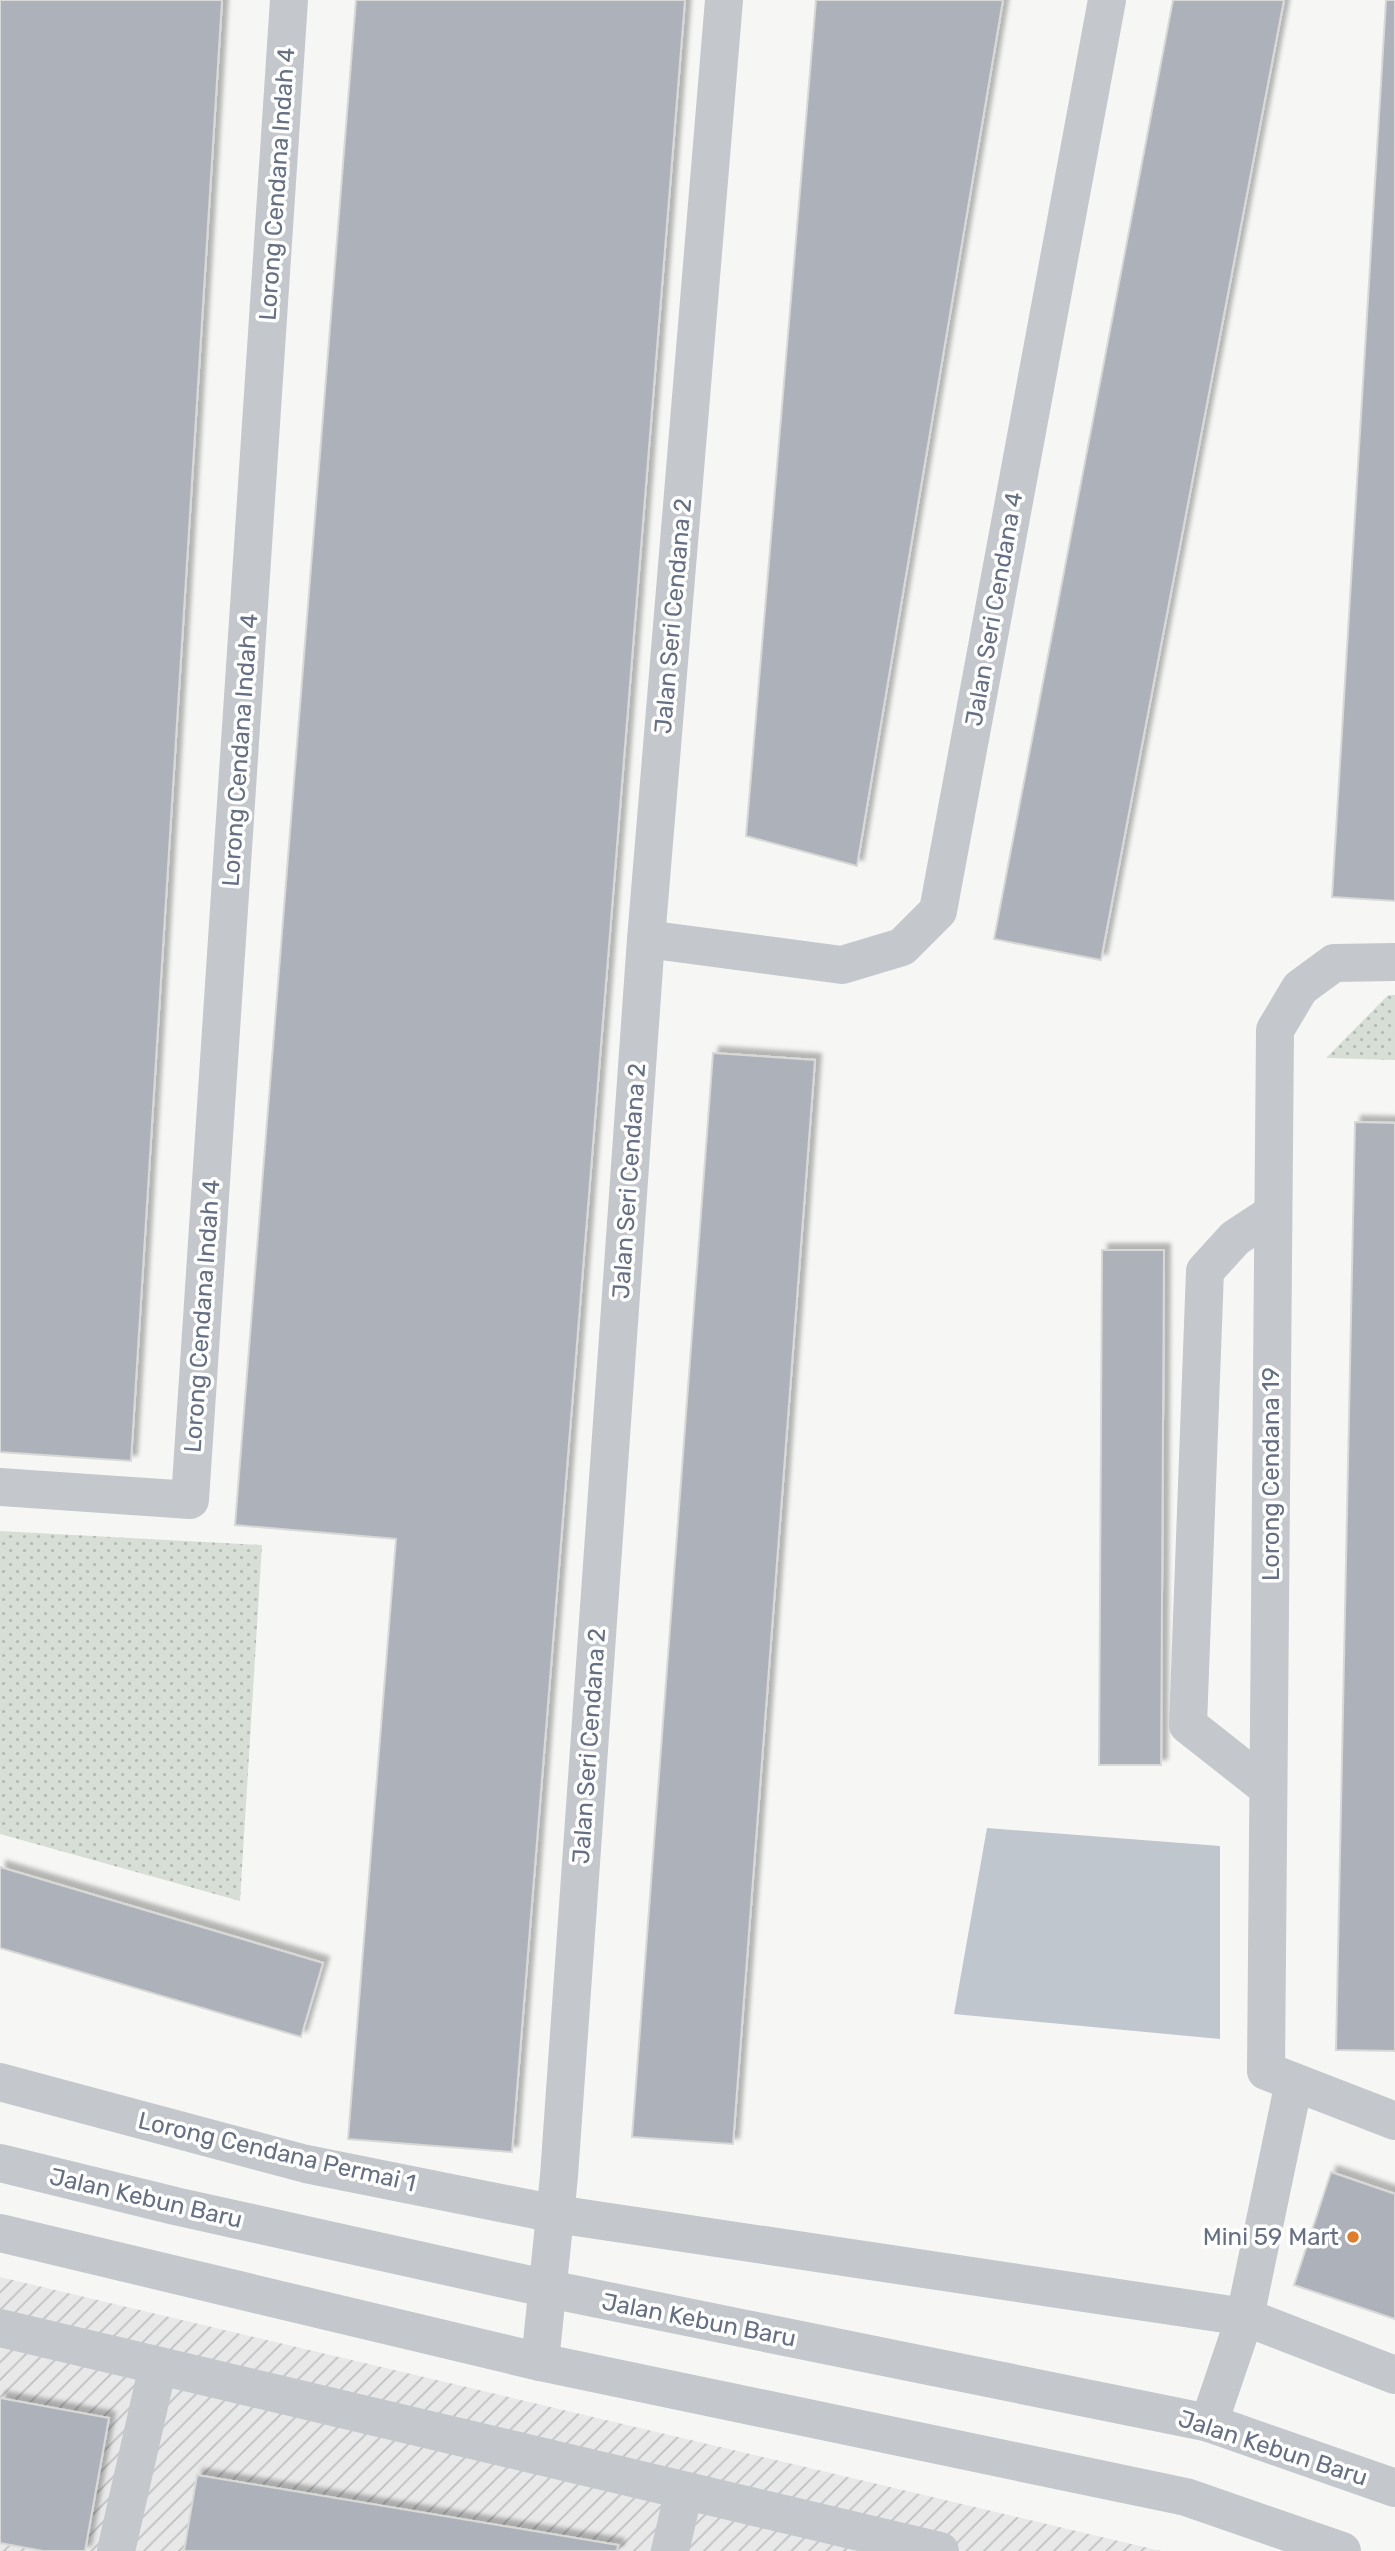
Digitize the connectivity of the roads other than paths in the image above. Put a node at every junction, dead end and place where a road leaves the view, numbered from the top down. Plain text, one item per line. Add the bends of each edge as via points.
1 (289, 0) edge
2 (724, 0) edge
3 (1107, 0) edge
4 (646, 939) junction
5 (1395, 962) edge
6 (1273, 1213) junction
7 (0, 1487) edge
8 (1268, 1788) junction
9 (1280, 2077) junction
10 (0, 2082) edge
11 (1395, 2121) edge
12 (0, 2163) edge
13 (556, 2214) junction
14 (0, 2233) edge
15 (549, 2289) junction
16 (1245, 2317) junction
17 (0, 2328) edge
18 (540, 2362) junction
19 (158, 2366) junction
20 (1395, 2375) edge
21 (1209, 2423) junction
22 (1395, 2488) edge
23 (684, 2491) junction
24 (116, 2551) edge
25 (670, 2551) edge
26 (940, 2551) edge
27 (1342, 2551) edge

1 - 7 street, Lorong Cendana Indah 4 via 190,1500
2 - 4 street, Jalan Seri Cendana 2
3 - 4 street, Jalan Seri Cendana 4 via 938,911 902,947 842,965
4 - 13 street, Jalan Seri Cendana 2
5 - 6 street, Lorong Cendana 19 via 1334,962 1300,988 1275,1030
6 - 8 street, Lorong Cendana 19
6 - 8 street via 1235,1238 1205,1271 1188,1725
8 - 9 street, Lorong Cendana 19
9 - 11 street
9 - 16 street, Lorong Cendana 19
10 - 13 street, Lorong Cendana Permai 1 via 306,2164
12 - 15 street, Jalan Kebun Baru
13 - 15 street, Jalan Seri Cendana 2
13 - 16 street, Lorong Cendana Permai 1
14 - 18 street
15 - 18 street, Jalan Seri Cendana 2
15 - 21 street, Jalan Kebun Baru
16 - 20 street, Lorong Cendana Permai 1
16 - 21 street, Lorong Cendana 19
17 - 19 street
18 - 27 street via 1186,2497
19 - 23 street
19 - 24 street
21 - 22 street, Jalan Kebun Baru
23 - 25 street
23 - 26 street

